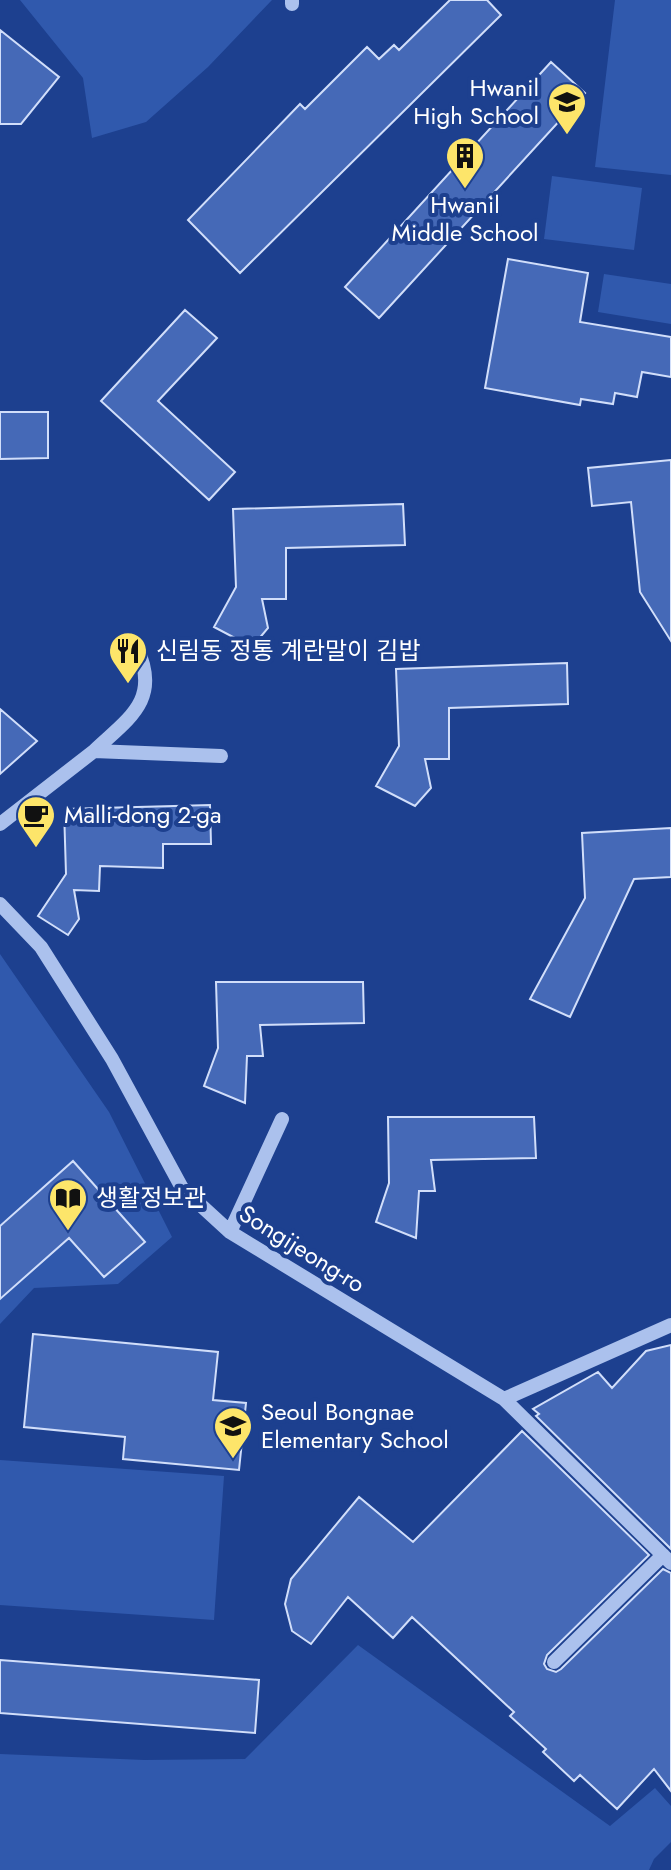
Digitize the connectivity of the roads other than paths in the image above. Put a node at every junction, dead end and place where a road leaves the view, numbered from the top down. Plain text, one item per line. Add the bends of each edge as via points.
1 (137, 648) dead end
2 (94, 751) junction
3 (221, 756) dead end
4 (0, 824) edge
5 (0, 904) edge
6 (282, 1119) dead end
7 (230, 1232) junction
8 (671, 1325) edge
9 (504, 1399) junction
10 (667, 1559) edge
11 (554, 1662) dead end

1 - 2 street via 145,665 140,708
2 - 3 street
2 - 4 street
5 - 7 street, Songijeong-ro via 41,947 112,1059 182,1188
6 - 7 street
7 - 9 street, Songijeong-ro
8 - 9 street
9 - 10 street, Songijeong-ro
10 - 11 street, Songijeong-ro

